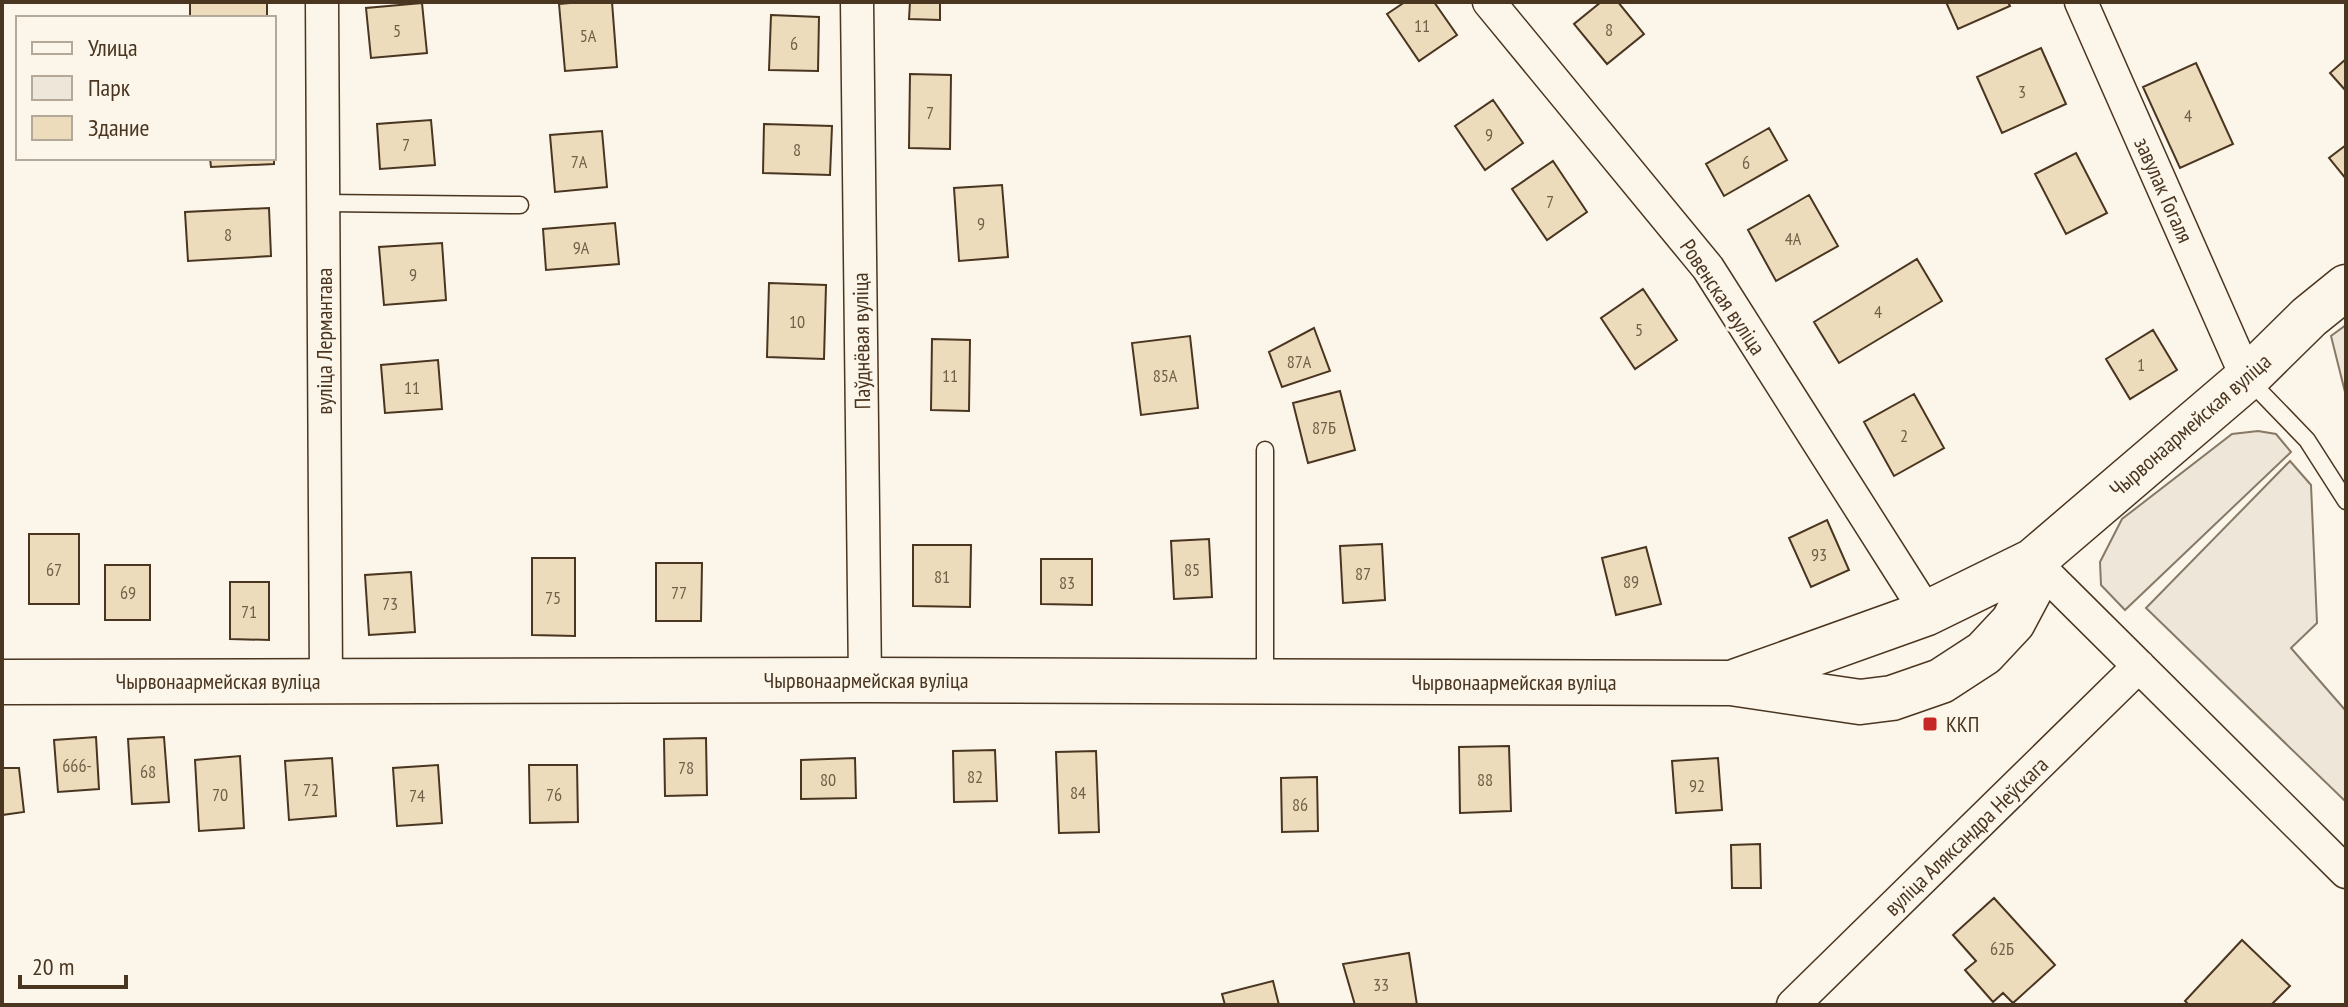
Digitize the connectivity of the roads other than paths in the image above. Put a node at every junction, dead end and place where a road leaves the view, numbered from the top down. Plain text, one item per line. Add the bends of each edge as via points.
1 (322, 2) edge
2 (857, 2) edge
3 (1489, 2) edge
4 (2081, 2) edge
5 (324, 203) junction
6 (520, 205) dead end
7 (2346, 287) edge
8 (2247, 378) junction
9 (1265, 450) dead end
10 (2346, 501) edge
11 (2033, 561) junction
12 (1927, 613) junction
13 (2139, 666) junction
14 (865, 680) junction
15 (326, 681) junction
16 (1265, 681) junction
17 (2, 682) edge
18 (1731, 683) junction
19 (2346, 872) edge
20 (1793, 1005) edge

1 - 5 street, вуліца Лермантава
2 - 14 street, Паўднёвая вуліца
3 - 12 street, Ровенская вуліца via 1708,268
4 - 8 street, завулак Гогаля
5 - 6 lane
5 - 15 street, вуліца Лермантава
7 - 8 main road, Чырвонаармейская вуліца
8 - 10 lane via 2307,440
8 - 11 main road, Чырвонаармейская вуліца
9 - 16 lane
11 - 12 main road, Чырвонаармейская вуліца
11 - 13 street
11 - 18 main road, Чырвонаармейская вуліца via 2030,590 2013,622 1984,653 1941,681 1892,698 1860,702
12 - 18 main road, Чырвонаармейская вуліца
13 - 19 street
13 - 20 street, вуліца Аляксандра Неўскага
14 - 15 main road, Чырвонаармейская вуліца
14 - 16 main road, Чырвонаармейская вуліца
15 - 17 main road, Чырвонаармейская вуліца
16 - 18 main road, Чырвонаармейская вуліца

